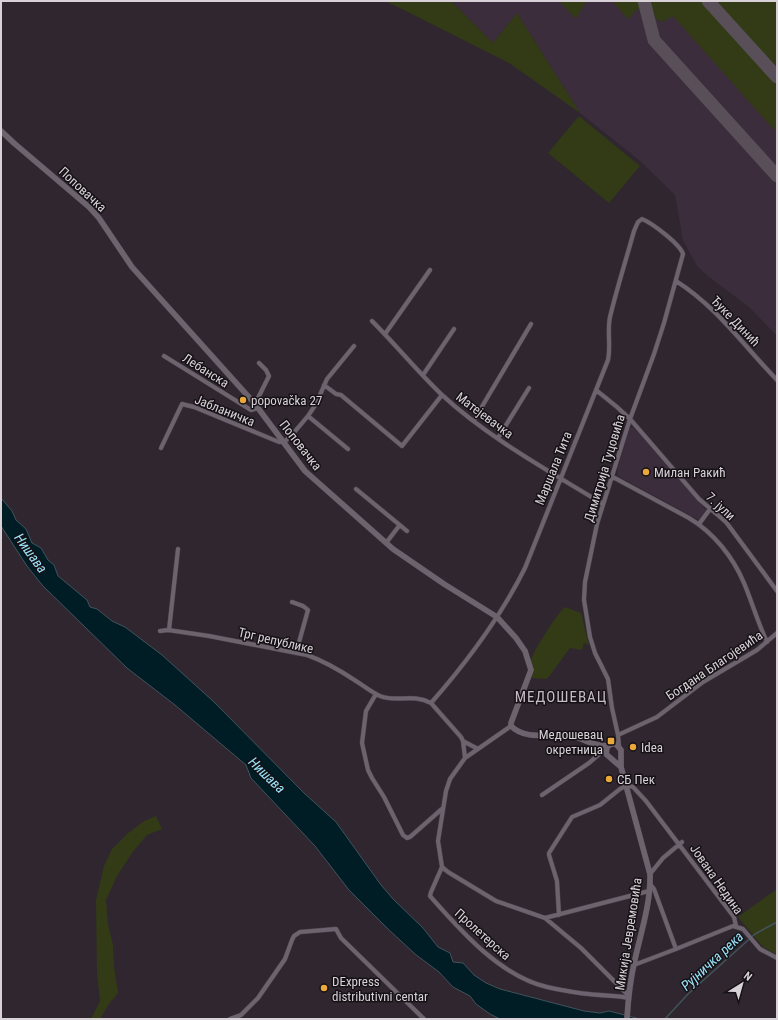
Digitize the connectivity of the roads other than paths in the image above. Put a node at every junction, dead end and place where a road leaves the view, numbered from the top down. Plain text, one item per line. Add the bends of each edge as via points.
1 (1, 131) edge
2 (642, 219) joint
3 (430, 270) dead end
4 (676, 281) junction
5 (372, 321) dead end
6 (531, 324) dead end
7 (454, 329) dead end
8 (385, 334) junction
9 (354, 346) dead end
10 (164, 356) dead end
11 (258, 363) dead end
12 (423, 375) junction
13 (777, 380) edge
14 (324, 385) junction
15 (529, 388) dead end
16 (596, 390) junction
17 (442, 395) junction
18 (257, 406) junction
19 (308, 416) junction
20 (630, 419) junction
21 (474, 420) junction
22 (498, 438) junction
23 (284, 442) junction
24 (161, 448) dead end
25 (348, 449) dead end
26 (611, 476) junction
27 (560, 477) junction
28 (356, 489) dead end
29 (603, 504) junction
30 (710, 509) junction
31 (699, 524) junction
32 (399, 526) junction
33 (407, 531) dead end
34 (386, 543) junction
35 (178, 549) dead end
36 (777, 591) edge
37 (292, 602) dead end
38 (497, 617) junction
39 (169, 630) junction
40 (160, 631) dead end
41 (777, 633) edge
42 (767, 642) junction
43 (296, 652) junction
44 (376, 694) junction
45 (431, 703) junction
46 (511, 726) junction
47 (463, 741) junction
48 (617, 741) junction
49 (597, 746) junction
50 (608, 746) junction
51 (478, 749) junction
52 (604, 752) junction
53 (620, 755) junction
54 (465, 758) junction
55 (612, 759) junction
56 (621, 767) junction
57 (627, 785) junction
58 (542, 795) dead end
59 (443, 808) junction
60 (681, 843) junction
61 (442, 867) junction
62 (650, 874) junction
63 (650, 884) junction
64 (649, 891) junction
65 (560, 915) junction
66 (545, 918) junction
67 (736, 926) junction
68 (676, 949) junction
69 (777, 958) edge
70 (634, 965) junction
71 (629, 997) junction
72 (230, 1019) edge
73 (424, 1019) edge
74 (626, 1019) edge

1 - 18 street, Поповачка via 89,207 132,267
2 - 4 street, Димитрија Туцовића via 651,223 682,250
2 - 16 street, Маршала Тита via 634,231 610,317 610,350
3 - 8 street
4 - 13 street, Ђуке Динић via 718,315
4 - 20 street, Димитрија Туцовића via 654,354
5 - 8 street, Матејевачка
6 - 21 street
7 - 12 street
8 - 12 street, Матејевачка
9 - 14 street
10 - 18 street, Лебанска via 251,410
11 - 18 street via 269,376
12 - 17 street, Матејевачка
14 - 17 street via 341,395 402,446
14 - 19 street
15 - 22 street
16 - 20 street, 7. јули
16 - 27 street, Маршала Тита
17 - 21 street, Матејевачка
18 - 23 street, Поповачка
19 - 23 street
19 - 25 street
20 - 26 street, Димитрија Туцовића
20 - 30 street, 7. јули via 699,500
21 - 22 street, Матејевачка
22 - 27 street, Матејевачка
23 - 24 street, Јабланичка via 182,404
23 - 34 street, Поповачка via 305,471
26 - 29 street, Димитрија Туцовића
26 - 31 street
27 - 29 street, Матејевачка
27 - 38 street, Маршала Тита via 525,568
28 - 32 street
29 - 48 street, Димитрија Туцовића via 588,564 584,600 592,645 608,679
30 - 31 street
30 - 36 street, 7. јули via 726,522
31 - 42 street via 721,545 739,573
32 - 33 street
32 - 34 street
34 - 38 street, Поповачка
35 - 39 street
37 - 43 street via 308,610
38 - 45 street, Маршала Тита via 457,674
38 - 46 street, Поповачка via 521,644 531,668
39 - 40 street, Трг републике
39 - 43 street, Трг републике
41 - 42 street, Богдана Благојевића
42 - 48 street, Богдана Благојевића via 703,682 658,717
43 - 44 street, Трг републике via 322,662
44 - 45 street, Трг републике via 386,698 418,698
44 - 59 street via 366,711 362,743 368,770 403,835 410,837
45 - 47 street
46 - 49 street via 522,733 570,736
46 - 51 street
47 - 51 street
47 - 54 street
48 - 50 street
48 - 53 street via 621,750
49 - 50 street
49 - 52 street
50 - 52 street
51 - 54 street
52 - 55 street
52 - 58 street
53 - 55 street
53 - 56 street, Микија Јевремовића
54 - 59 street via 450,779
55 - 56 street, Микија Јевремовића
56 - 57 street, Микија Јевремовића
57 - 60 street, Јована Недина via 640,793
57 - 62 street, Микија Јевремовића
57 - 65 street via 600,805 572,816 552,848 549,855 557,881
59 - 61 street via 438,840
60 - 62 street, Јована Недина via 663,858
60 - 67 street, Јована Недина via 734,917
61 - 66 street via 496,901
61 - 71 street, Пролетерска via 430,896 463,933 506,968 522,978 546,987
62 - 63 street, Микија Јевремовића
63 - 64 street, Микија Јевремовића
63 - 68 street
64 - 65 street
64 - 70 street, Микија Јевремовића
65 - 66 street
66 - 71 street via 582,948
67 - 68 street
67 - 69 street via 743,929 760,949
68 - 70 street
70 - 71 street, Микија Јевремовића
71 - 74 street, Микија Јевремовића
72 - 73 street via 241,1015 258,998 285,959 297,934 336,929

